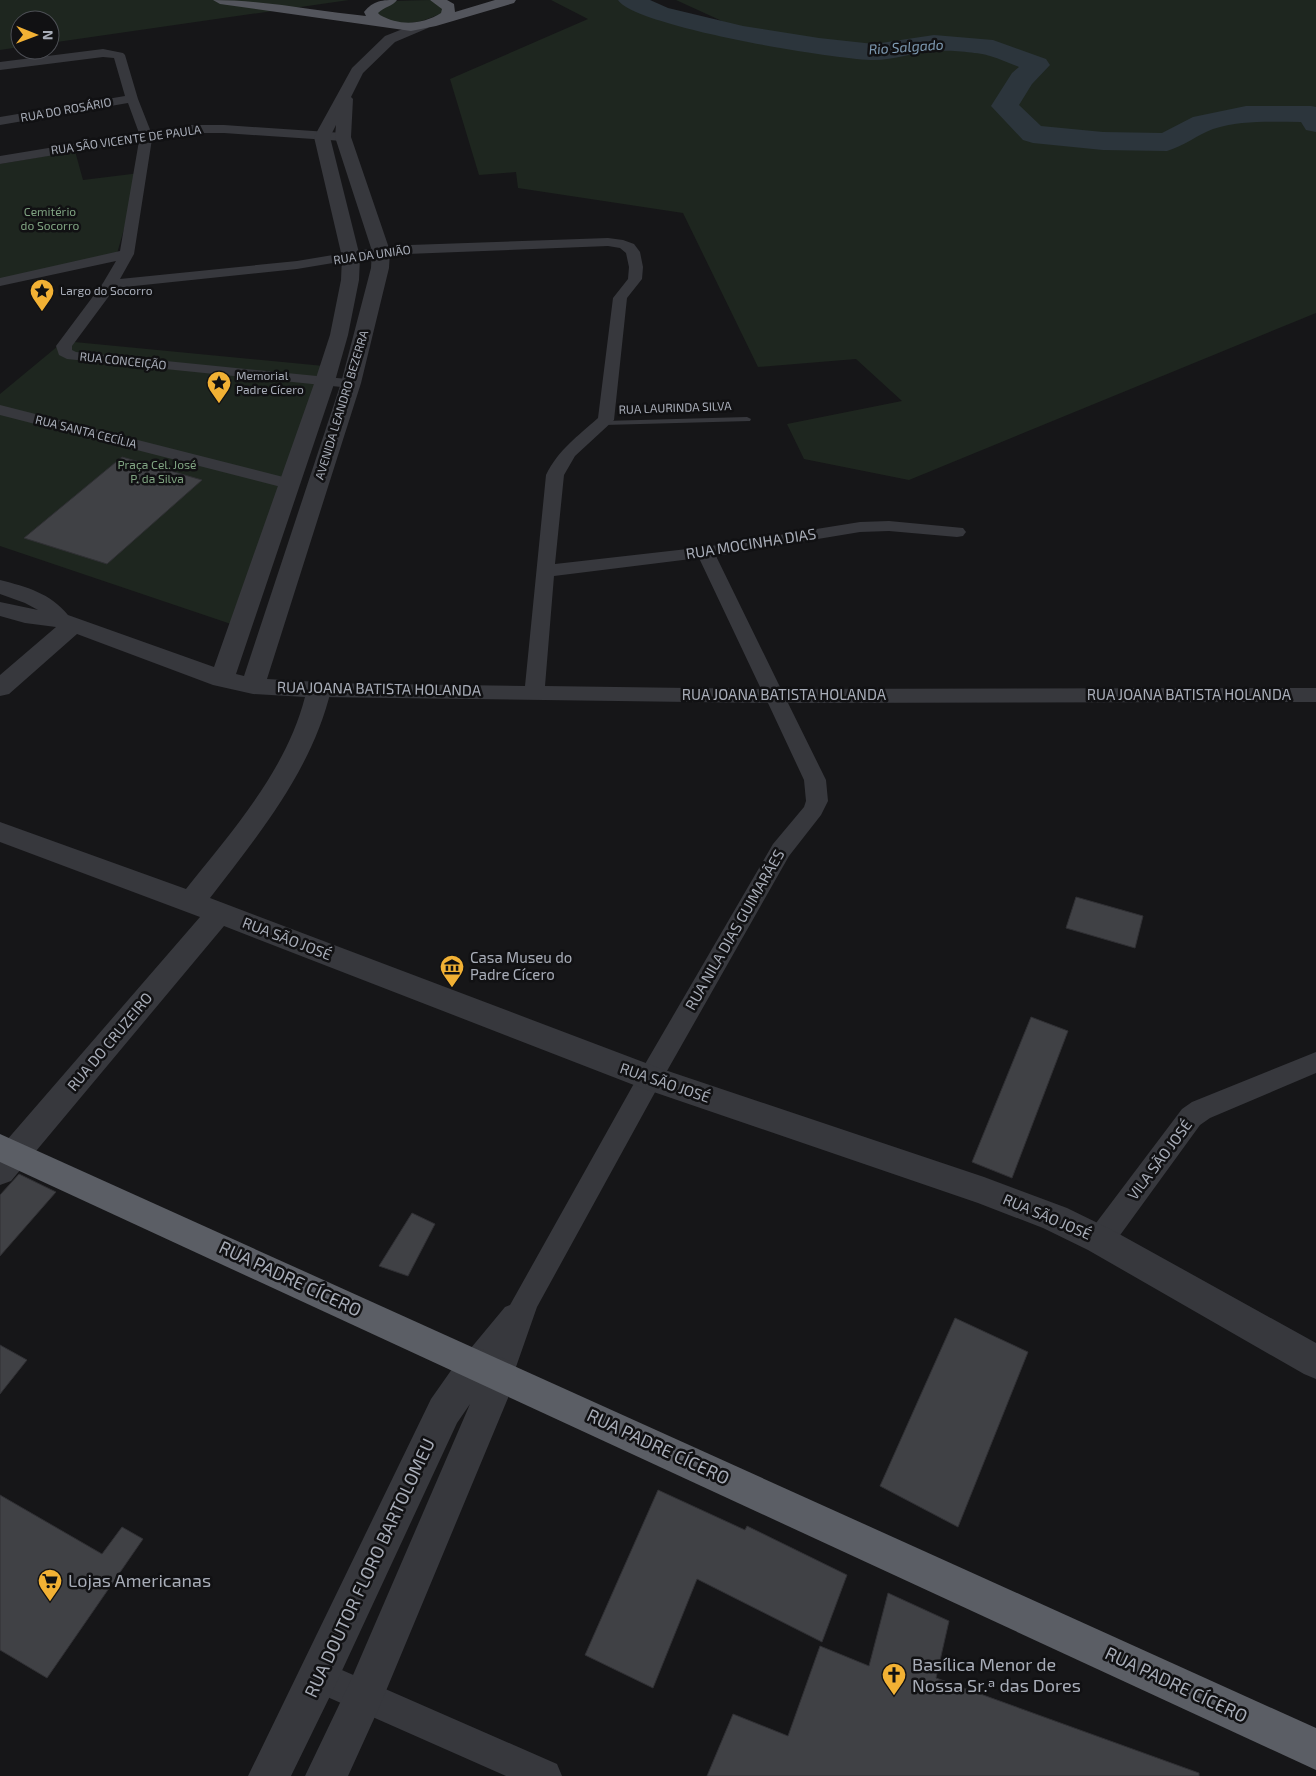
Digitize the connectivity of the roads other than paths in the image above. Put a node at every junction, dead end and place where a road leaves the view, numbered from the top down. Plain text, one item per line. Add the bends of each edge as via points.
1 (220, 0) edge
2 (390, 0) edge
3 (437, 0) edge
4 (509, 0) edge
5 (382, 22) junction
6 (429, 23) junction
7 (390, 39) junction
8 (0, 66) edge
9 (346, 90) junction
10 (132, 99) junction
11 (0, 121) edge
12 (146, 135) junction
13 (322, 136) junction
14 (343, 137) junction
15 (0, 160) edge
16 (381, 251) junction
17 (127, 254) junction
18 (352, 256) junction
19 (0, 282) edge
20 (110, 284) junction
21 (325, 381) junction
22 (351, 383) junction
23 (0, 410) edge
24 (747, 418) dead end
25 (604, 423) junction
26 (289, 484) junction
27 (957, 532) dead end
28 (705, 552) junction
29 (545, 571) junction
30 (0, 586) edge
31 (0, 609) edge
32 (66, 622) junction
33 (222, 679) junction
34 (252, 686) junction
35 (0, 688) edge
36 (318, 690) junction
37 (535, 691) junction
38 (1316, 695) edge
39 (774, 696) junction
40 (0, 832) edge
41 (191, 902) junction
42 (219, 913) junction
43 (1316, 1062) edge
44 (650, 1078) junction
45 (5, 1157) edge
46 (1100, 1240) junction
47 (1316, 1362) edge
48 (488, 1369) junction
49 (319, 1676) junction
50 (364, 1696) junction
51 (1316, 1749) edge
52 (268, 1776) edge
53 (326, 1776) edge
54 (545, 1776) edge

1 - 5 main road
2 - 5 main road via 378,4 371,12
3 - 6 main road via 450,10
4 - 6 main road
5 - 6 main road via 398,26
5 - 7 street
6 - 7 street
7 - 9 street, AVENIDA LEANDRO BEZERRA via 357,71
8 - 10 street via 114,54 120,58
9 - 13 street, AVENIDA LEANDRO BEZERRA
9 - 14 street, AVENIDA LEANDRO BEZERRA
10 - 11 street, RUA DO ROSÁRIO
10 - 12 street
12 - 13 street, RUA SÃO VICENTE DE PAULA via 207,128
12 - 15 street, RUA SÃO VICENTE DE PAULA
12 - 17 street, RUA CONCEIÇÃO
13 - 14 street, RUA SÃO VICENTE DE PAULA
13 - 18 street, AVENIDA LEANDRO BEZERRA
14 - 16 street, AVENIDA LEANDRO BEZERRA
16 - 18 street, RUA DA UNIÃO
16 - 22 street, AVENIDA LEANDRO BEZERRA
16 - 25 street, RUA DA UNIÃO via 623,244 633,252 636,274 620,298
17 - 19 street
17 - 20 street, RUA CONCEIÇÃO
18 - 20 street, RUA DA UNIÃO
18 - 21 street, AVENIDA LEANDRO BEZERRA via 339,335
20 - 21 street, RUA CONCEIÇÃO via 64,346 68,355
21 - 22 street, RUA CONCEIÇÃO
21 - 26 street, AVENIDA LEANDRO BEZERRA
22 - 34 street, AVENIDA LEANDRO BEZERRA
23 - 26 street, RUA SANTA CECÍLIA
24 - 25 lane, RUA LAURINDA SILVA
25 - 29 street via 569,452 558,467
26 - 33 street, AVENIDA LEANDRO BEZERRA
27 - 28 street, RUA MOCINHA DIAS via 860,527
28 - 29 street, RUA MOCINHA DIAS
28 - 39 street, RUA NILA DIAS GUIMARÃES
29 - 37 street
30 - 32 street via 43,602
31 - 32 street
32 - 33 street
32 - 35 street
33 - 34 street
34 - 36 street, RUA JOANA BATISTA HOLANDA
36 - 37 street, RUA JOANA BATISTA HOLANDA
36 - 41 street via 312,717 293,759 248,828
37 - 39 street, RUA JOANA BATISTA HOLANDA
38 - 39 street, RUA JOANA BATISTA HOLANDA
39 - 44 street, RUA NILA DIAS GUIMARÃES via 815,780 817,801 781,850
40 - 41 street, RUA SÃO JOSÉ
41 - 42 street, RUA SÃO JOSÉ
42 - 44 street, RUA SÃO JOSÉ
42 - 45 street, RUA DO CRUZEIRO
43 - 46 street, VILA SÃO JOSÉ via 1191,1117
44 - 46 street, RUA SÃO JOSÉ via 984,1191 1056,1218
44 - 48 street, RUA NILA DIAS GUIMARÃES
45 - 48 highway, RUA PADRE CÍCERO
46 - 47 street, RUA SÃO JOSÉ
48 - 49 street, RUA DOUTOR FLORO BARTOLOMEU via 444,1411
48 - 50 street
48 - 51 highway, RUA PADRE CÍCERO
49 - 50 street
49 - 52 street, RUA DOUTOR FLORO BARTOLOMEU
50 - 53 street
50 - 54 street

